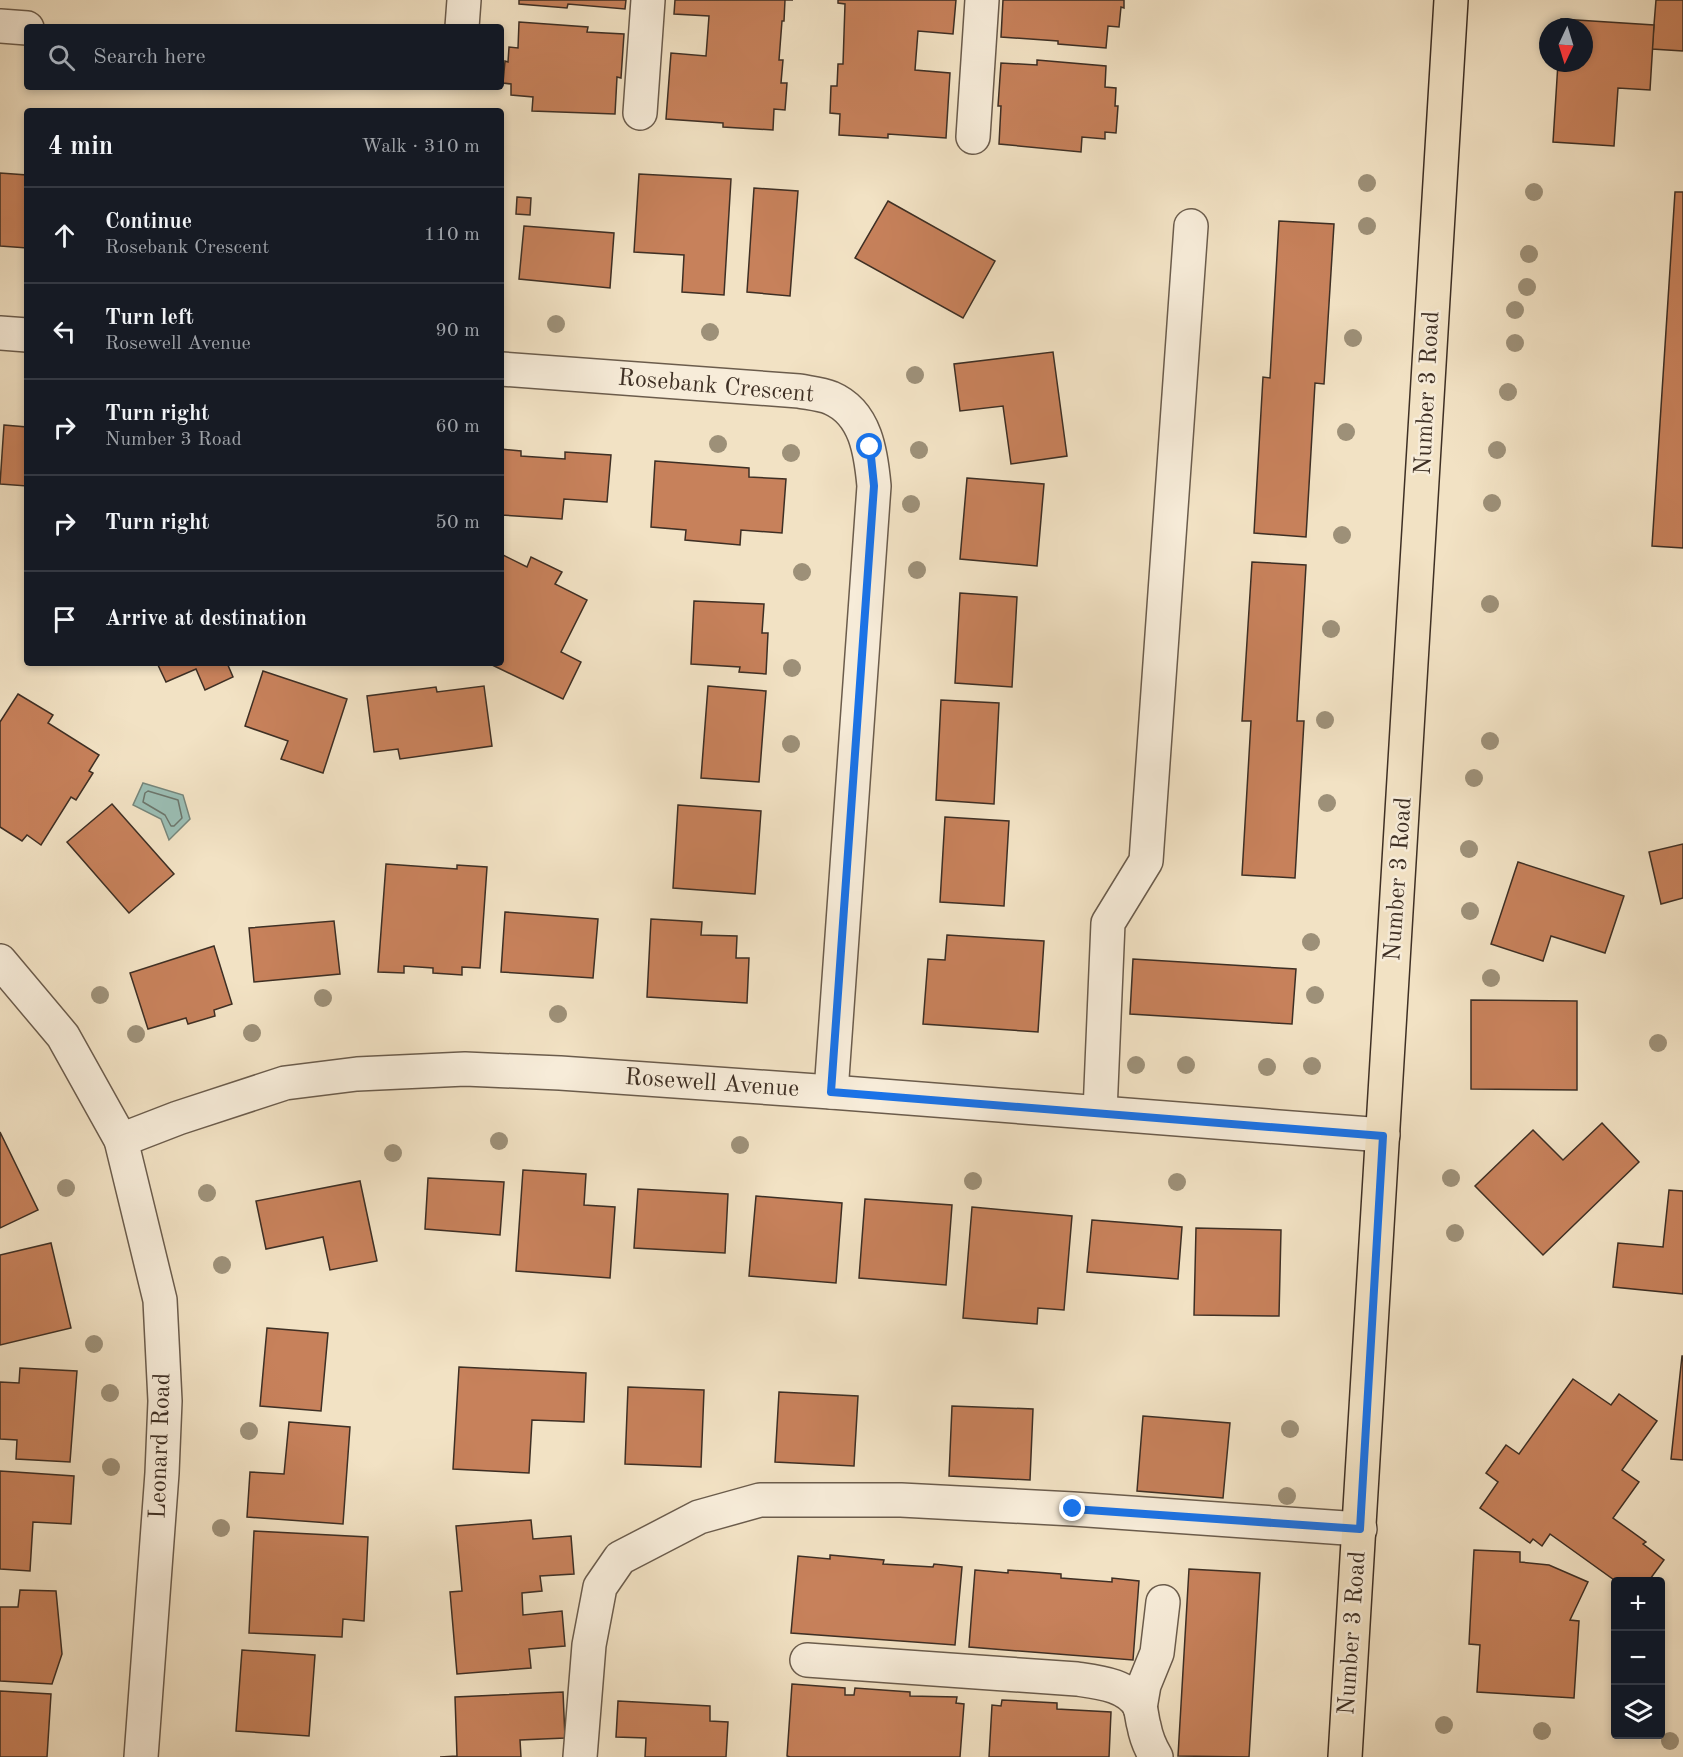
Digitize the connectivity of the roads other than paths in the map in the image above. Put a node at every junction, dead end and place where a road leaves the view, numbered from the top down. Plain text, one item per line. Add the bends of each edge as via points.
1 (464, 0) edge
2 (648, 0) edge
3 (982, 0) edge
4 (1451, 0) edge
5 (462, 24) edge
6 (0, 26) edge
7 (24, 28) edge
8 (640, 113) dead end
9 (973, 136) dead end
10 (1191, 226) dead end
11 (0, 333) edge
12 (24, 335) edge
13 (504, 369) edge
14 (0, 961) edge
15 (831, 1092) junction
16 (1100, 1112) junction
17 (1383, 1136) junction
18 (121, 1140) junction
19 (1360, 1529) junction
20 (1163, 1602) dead end
21 (807, 1660) dead end
22 (1140, 1708) junction
23 (141, 1757) edge
24 (580, 1757) edge
25 (1156, 1757) edge
26 (1345, 1757) edge

1 - 5 street
2 - 8 street
3 - 9 street
4 - 17 main road, Number 3 Road
6 - 7 street
10 - 16 street via 1146,861 1108,923
11 - 12 street
13 - 15 street, Rosebank Crescent via 799,391 832,398 854,414 870,447 874,486
14 - 18 street, Leonard Road via 63,1036
15 - 16 street, Rosewell Avenue
15 - 18 street, Rosewell Avenue via 465,1069 357,1074 285,1083
16 - 17 street, Rosewell Avenue
17 - 19 main road, Number 3 Road
18 - 23 street, Leonard Road via 160,1300 164,1367 162,1473
19 - 24 street via 901,1500 760,1500 699,1517 620,1558 600,1587 589,1645
19 - 26 main road, Number 3 Road
20 - 22 street via 1157,1653
21 - 22 street via 1095,1681 1123,1691
22 - 25 street via 1148,1743

